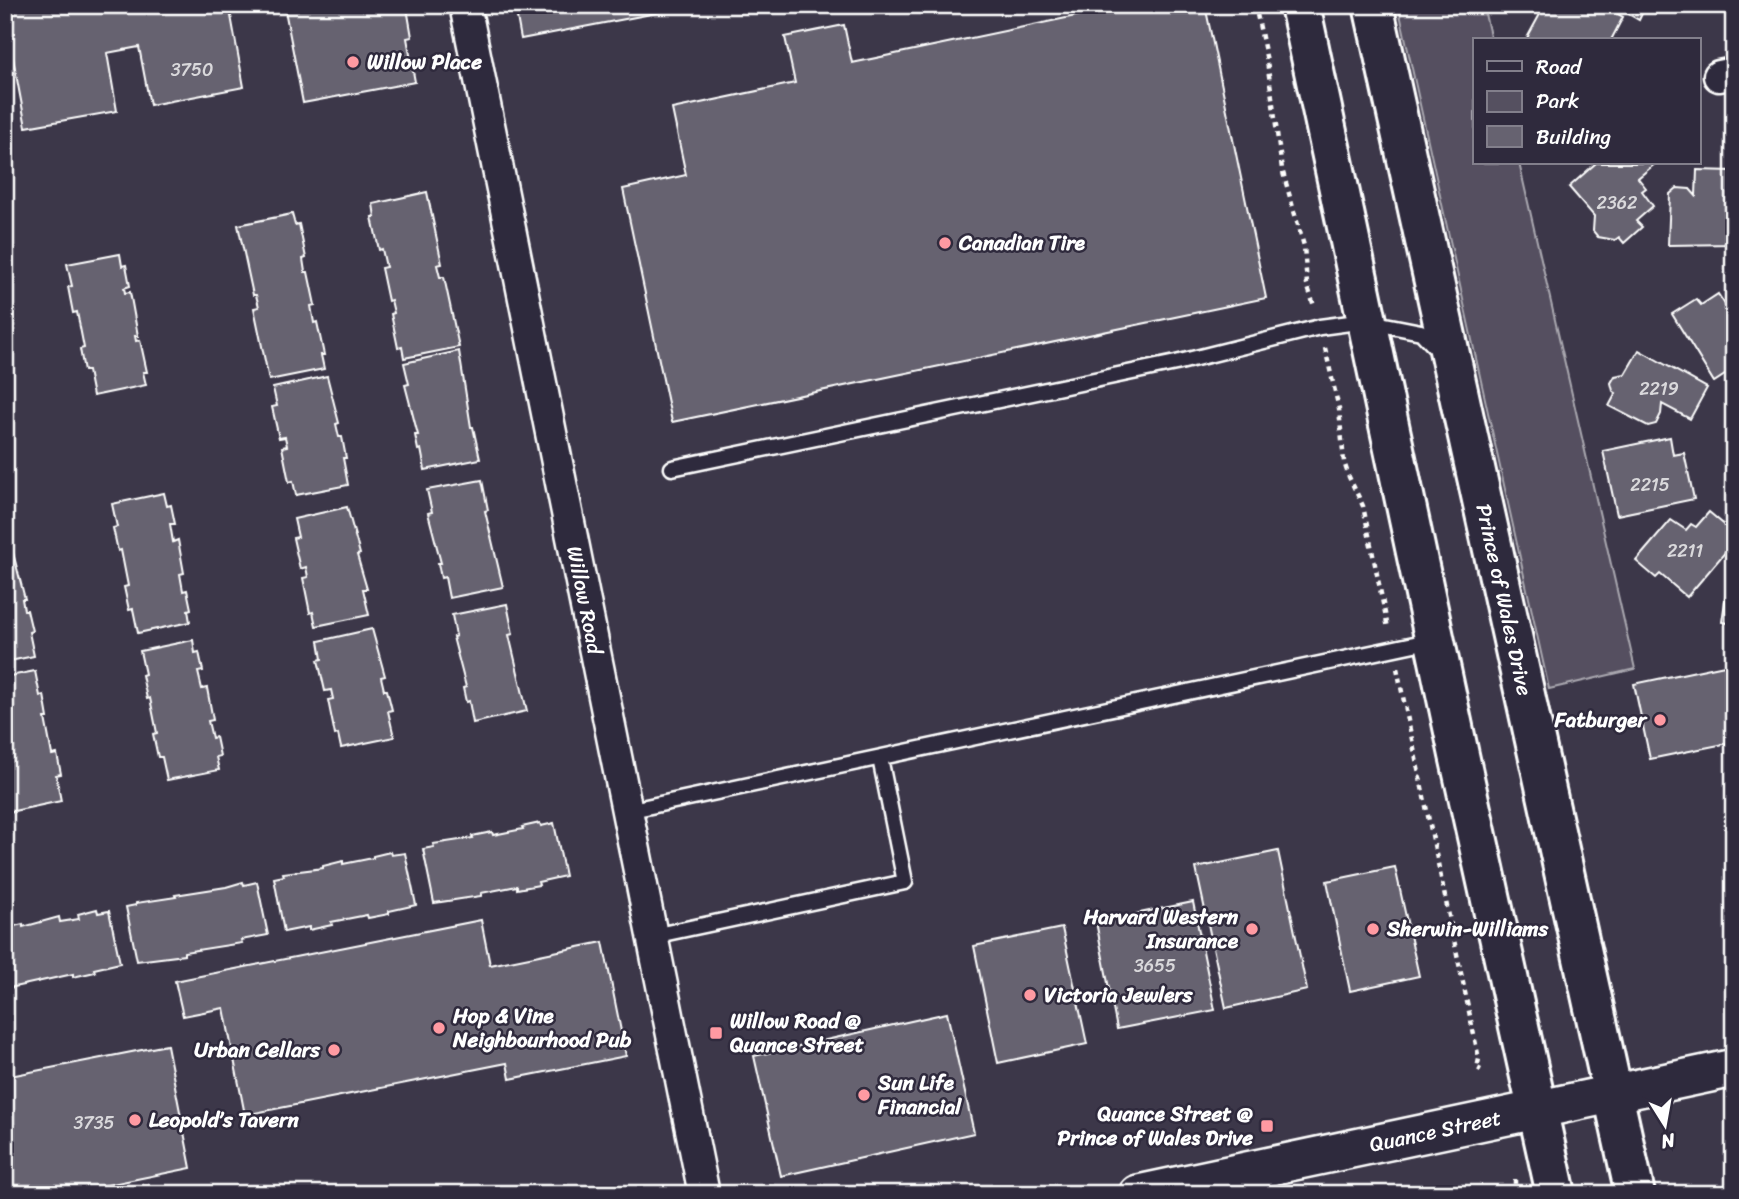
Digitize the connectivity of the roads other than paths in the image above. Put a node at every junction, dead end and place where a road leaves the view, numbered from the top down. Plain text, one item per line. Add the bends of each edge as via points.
1 (466, 5) edge
2 (1300, 5) edge
3 (1373, 5) edge
4 (1365, 321) junction
5 (1454, 368) junction
6 (672, 468) dead end
7 (1434, 640) junction
8 (880, 758) junction
9 (627, 811) junction
10 (653, 936) junction
11 (1734, 1068) edge
12 (1612, 1094) junction
13 (1539, 1109) junction
14 (704, 1194) edge
15 (1138, 1194) edge
16 (1556, 1194) edge
17 (1635, 1194) edge

1 - 9 street, Willow Road
2 - 4 main road
3 - 5 main road, Prince of Wales Drive
4 - 5 lane via 1422,332
4 - 6 lane
4 - 7 main road
5 - 12 main road, Prince of Wales Drive
7 - 8 lane
7 - 13 main road
8 - 9 lane
8 - 10 lane via 905,882
9 - 10 street, Willow Road
10 - 14 street, Willow Road
11 - 12 street, Quance Street
12 - 13 street, Quance Street
12 - 17 main road, Prince of Wales Drive
13 - 15 street, Quance Street
13 - 16 main road

